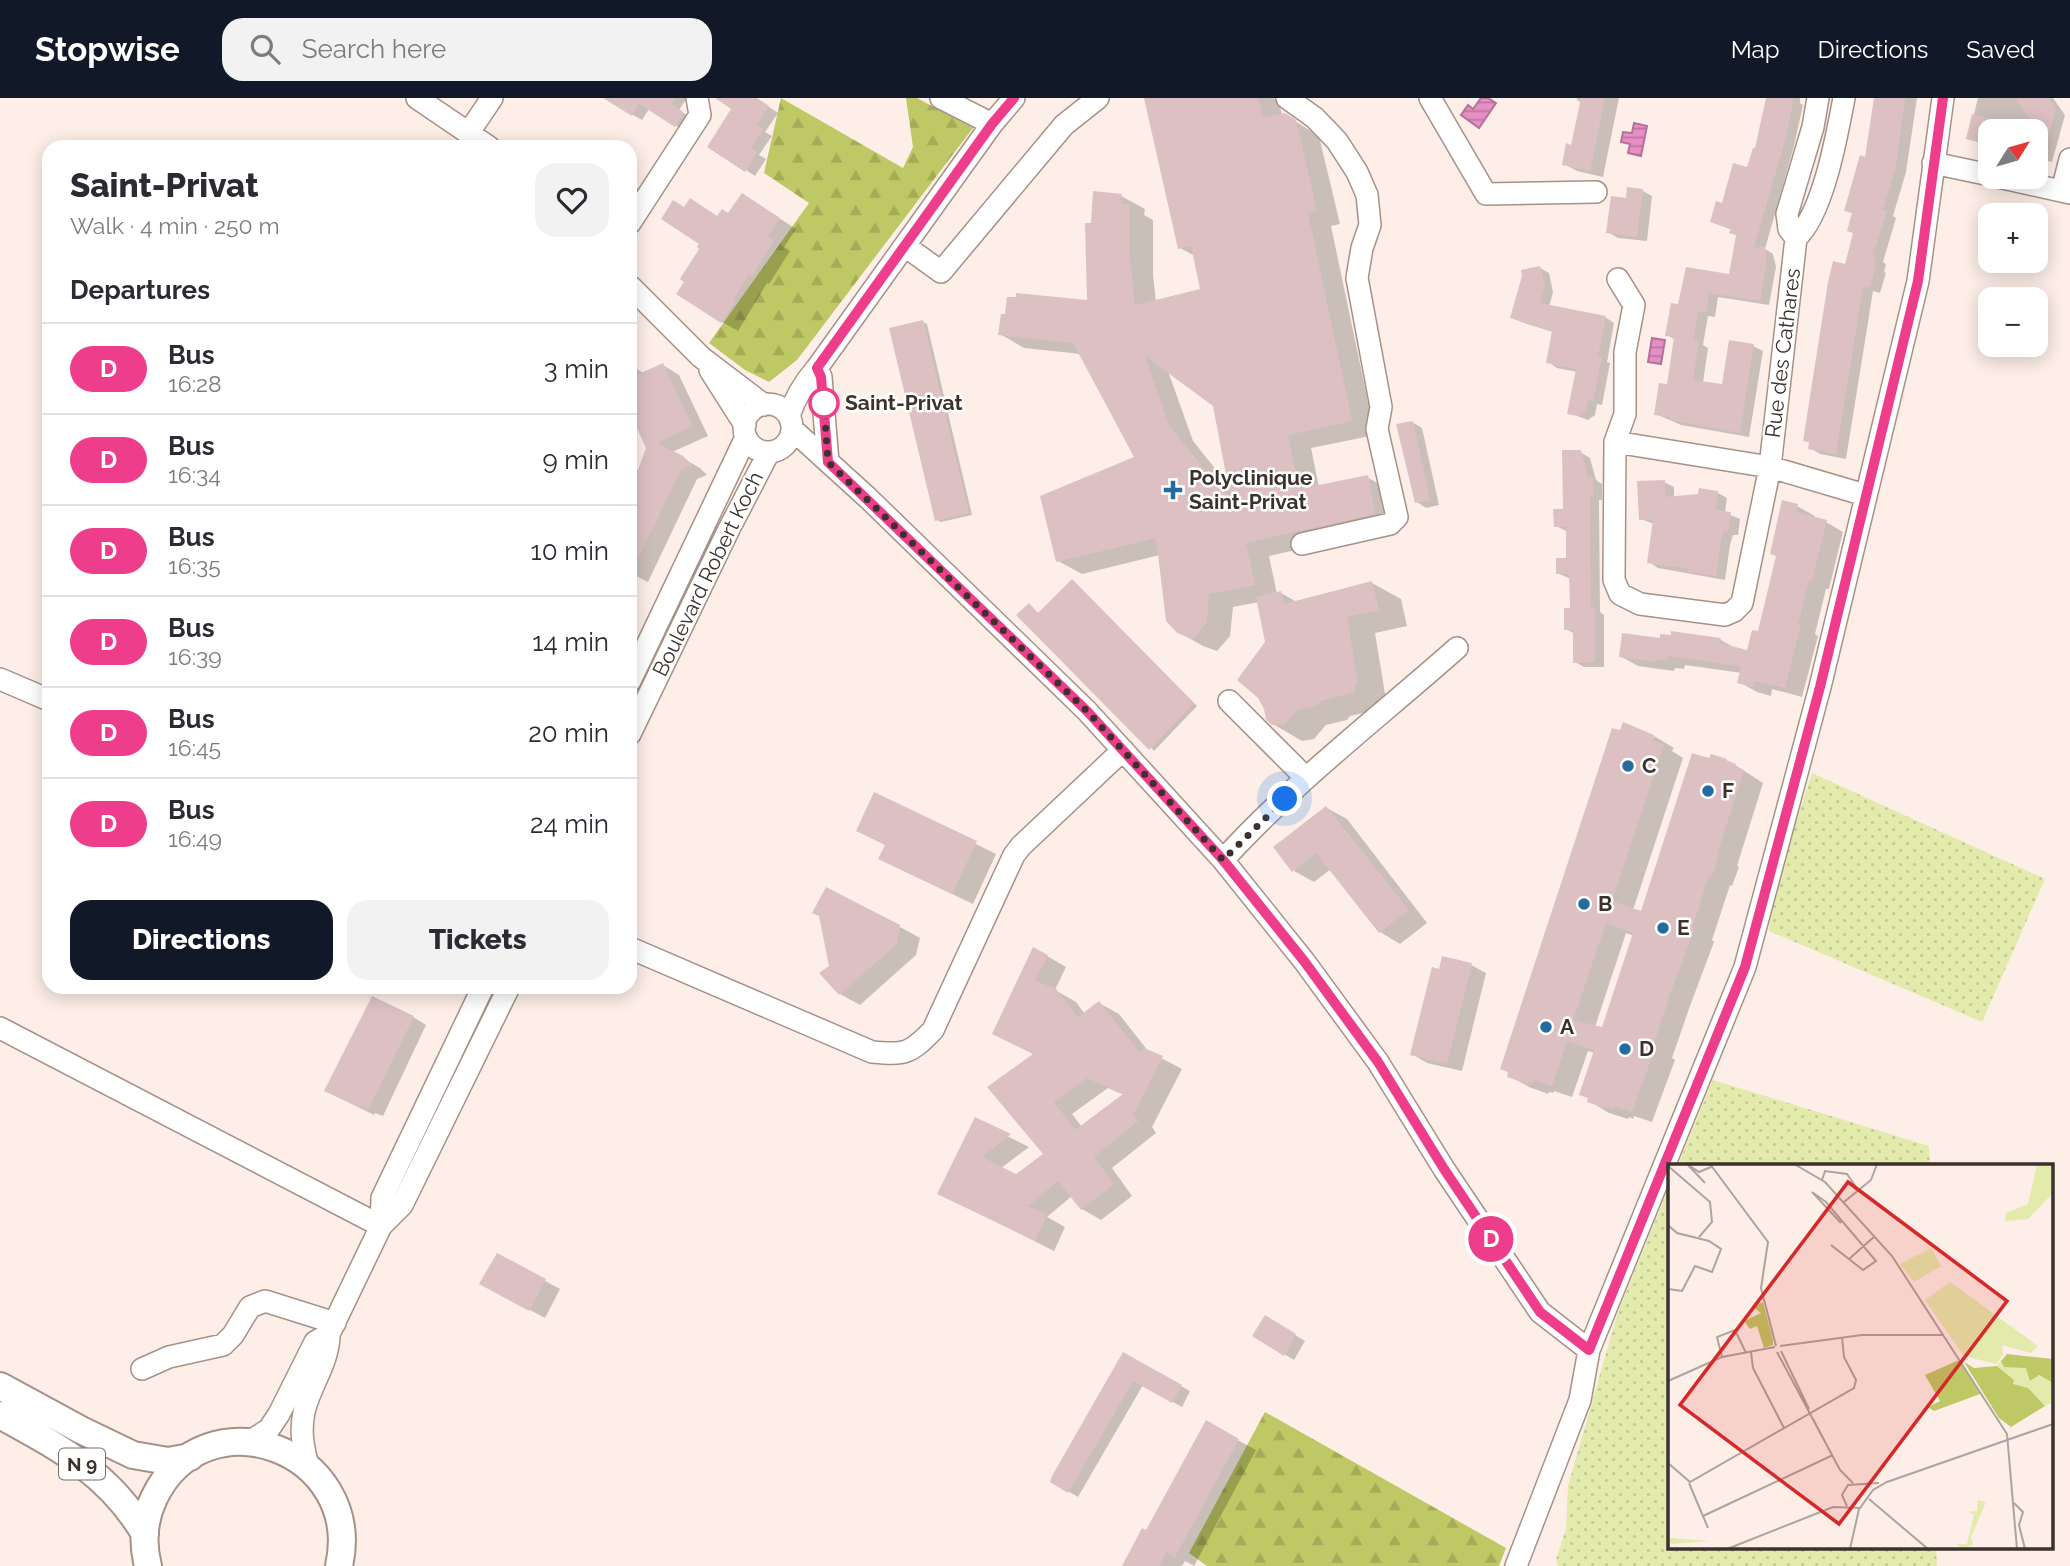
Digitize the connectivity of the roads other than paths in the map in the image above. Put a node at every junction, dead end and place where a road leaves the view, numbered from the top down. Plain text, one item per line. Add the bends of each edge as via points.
1 (418, 98) edge
2 (492, 98) edge
3 (697, 98) edge
4 (941, 98) edge
5 (1014, 98) edge
6 (1098, 98) edge
7 (1287, 98) edge
8 (1430, 98) edge
9 (1818, 98) edge
10 (1844, 98) edge
11 (1942, 98) edge
12 (992, 124) junction
13 (469, 132) junction
14 (480, 140) edge
15 (2070, 159) edge
16 (1933, 163) junction
17 (1978, 172) edge
18 (2048, 188) edge
19 (1596, 192) dead end
20 (2066, 192) edge
21 (637, 212) edge
22 (1796, 238) junction
23 (905, 246) junction
24 (1618, 279) dead end
25 (637, 293) edge
26 (701, 357) junction
27 (811, 375) junction
28 (779, 426) junction
29 (745, 431) junction
30 (1615, 442) junction
31 (828, 462) junction
32 (1770, 467) junction
33 (1865, 495) junction
34 (1302, 544) dead end
35 (1457, 648) dead end
36 (637, 666) edge
37 (0, 679) edge
38 (42, 697) edge
39 (1229, 701) dead end
40 (637, 720) edge
41 (1123, 750) junction
42 (1306, 778) junction
43 (1223, 860) junction
44 (637, 951) edge
45 (480, 994) edge
46 (506, 994) edge
47 (0, 1028) edge
48 (380, 1226) junction
49 (332, 1329) junction
50 (1589, 1350) junction
51 (142, 1369) dead end
52 (0, 1386) edge
53 (0, 1415) edge
54 (249, 1442) junction
55 (190, 1457) junction
56 (308, 1466) junction
57 (145, 1534) junction
58 (341, 1554) edge
59 (148, 1566) edge
60 (357, 1566) edge
61 (1516, 1566) edge

1 - 13 street
2 - 13 street
3 - 21 street via 700,115
4 - 12 street
5 - 12 street, Boulevard Robert Koch
6 - 23 street via 1064,125 941,271
7 - 34 street via 1337,141 1367,195 1370,225 1357,278 1381,407 1377,429 1397,517 1390,524
8 - 19 street via 1486,194
9 - 22 street, Rue des Cathares via 1787,214
10 - 22 street, Rue des Cathares via 1814,215
11 - 16 street
12 - 23 street, Boulevard Robert Koch
13 - 14 street
15 - 20 street
16 - 17 street
16 - 33 street via 1918,281
18 - 20 street
22 - 32 street, Rue des Cathares
23 - 27 street, Boulevard Robert Koch
24 - 30 street, Rue des Cathares via 1634,305 1625,352 1625,414
25 - 26 street
26 - 28 street
26 - 29 street
27 - 28 street, Boulevard Robert Koch
27 - 31 street via 821,377
28 - 29 street, Boulevard Robert Koch via 751,412
28 - 29 street via 755,448
28 - 31 street via 804,452
28 - 40 street, Boulevard Robert Koch
29 - 36 street, Boulevard Robert Koch
30 - 32 street
30 - 32 street, Rue des Cathares via 1614,580 1620,594 1640,604 1725,615 1742,603
31 - 41 street
32 - 33 street
33 - 50 street via 1820,687 1745,967
35 - 42 street
37 - 38 street
39 - 42 street
41 - 43 street
41 - 44 street via 1014,855 933,1030 899,1055 872,1052
42 - 43 street
43 - 50 street via 1378,1062 1540,1312
45 - 48 street via 382,1198
46 - 48 street via 402,1205
47 - 48 street
48 - 49 street
49 - 51 street via 265,1301 250,1307 223,1345 169,1357
49 - 54 street via 315,1342 269,1429
49 - 56 street via 303,1418
50 - 61 street via 1580,1400
52 - 55 main road, N 9 via 133,1455 168,1461
53 - 57 main road, N 9 via 100,1478 130,1509
54 - 55 main road via 218,1445
54 - 56 main road via 281,1449
55 - 57 main road via 156,1493
56 - 58 main road via 322,1480 339,1514
57 - 59 main road
58 - 60 main road

